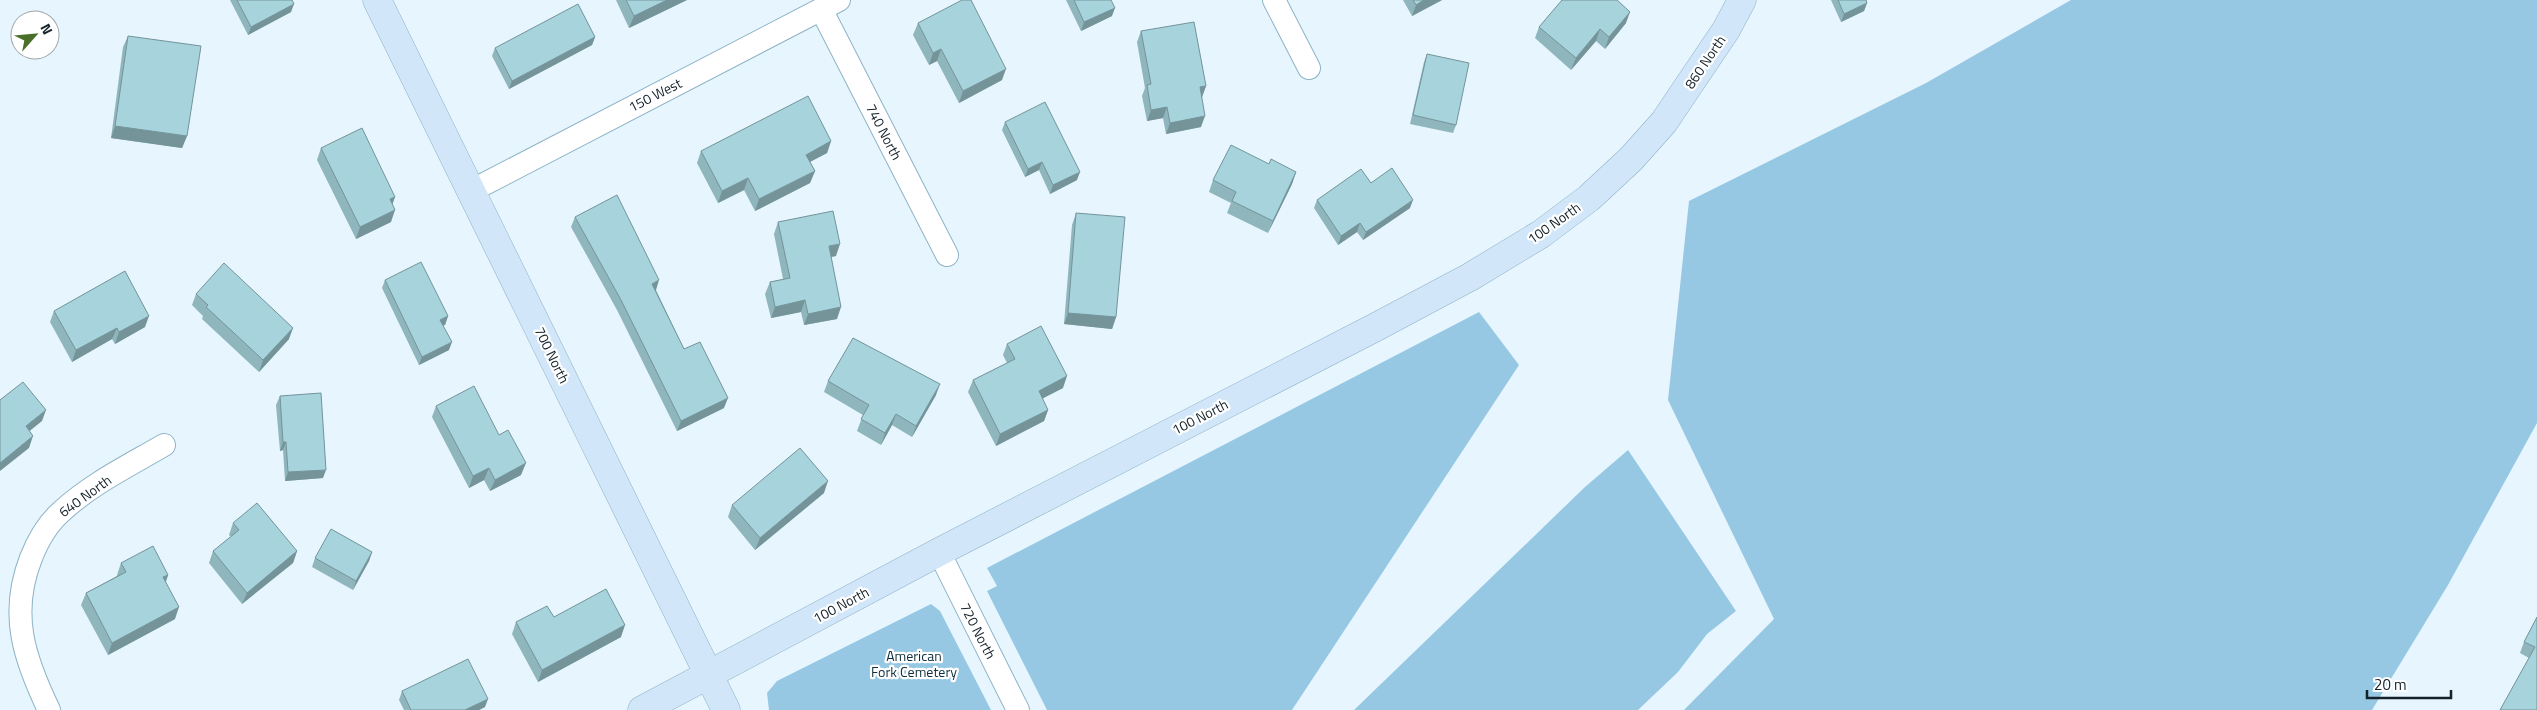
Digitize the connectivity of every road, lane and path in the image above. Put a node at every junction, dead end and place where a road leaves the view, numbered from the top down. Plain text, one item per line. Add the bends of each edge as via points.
1 (377, 0) edge
2 (1274, 0) edge
3 (1742, 0) edge
4 (830, 5) edge
5 (1309, 68) dead end
6 (1664, 122) joint
7 (471, 191) junction
8 (948, 255) dead end
9 (164, 445) dead end
10 (939, 552) junction
11 (708, 675) junction
12 (49, 710) edge
13 (642, 710) edge
14 (726, 710) edge
15 (1018, 710) edge

1 - 7 street, 700 North
2 - 5 street
3 - 6 street, 860 North via 1726,30
4 - 7 street, 150 West
4 - 8 street, 740 North
6 - 10 street, 100 North via 1589,198 1541,234 1478,272
7 - 11 street, 700 North
9 - 12 street, 640 North via 61,511 39,538 22,579 19,618 25,654
10 - 11 street, 100 North
10 - 15 street, 720 North
11 - 13 street, 100 North
11 - 14 street, 700 North

